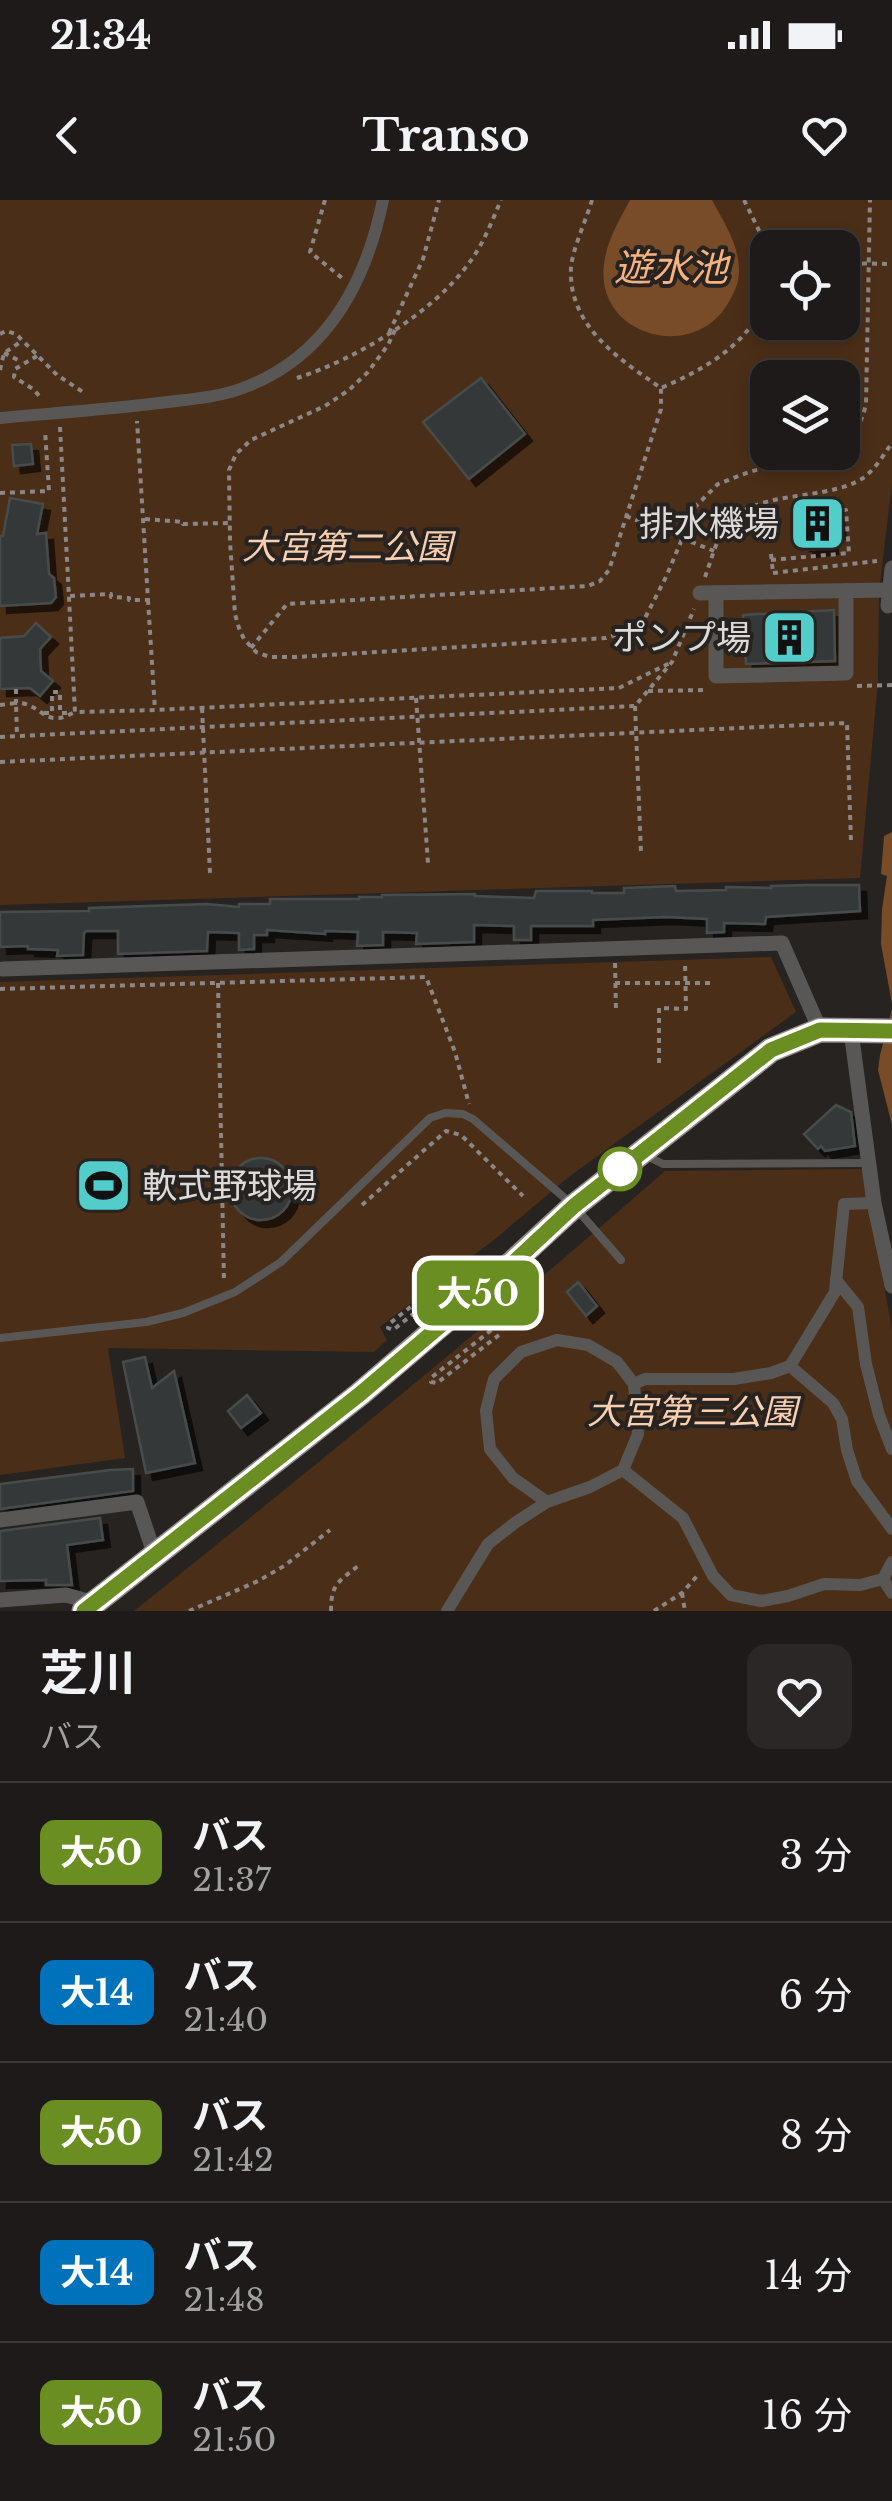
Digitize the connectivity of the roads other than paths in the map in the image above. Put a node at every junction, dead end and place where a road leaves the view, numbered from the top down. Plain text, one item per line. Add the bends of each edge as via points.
1 (383, 200) edge
2 (0, 418) edge
3 (892, 568) edge
4 (846, 591) junction
5 (888, 598) edge
6 (3, 969) dead end
7 (820, 1030) junction
8 (857, 1031) junction
9 (892, 1031) edge
10 (640, 1153) junction
11 (869, 1163) junction
12 (874, 1203) junction
13 (574, 1206) junction
14 (620, 1260) dead end
15 (836, 1280) junction
16 (892, 1286) edge
17 (0, 1338) edge
18 (790, 1366) junction
19 (634, 1384) junction
20 (892, 1448) edge
21 (623, 1470) junction
22 (546, 1502) junction
23 (0, 1520) edge
24 (892, 1530) edge
25 (155, 1556) junction
26 (892, 1562) edge
27 (883, 1578) junction
28 (892, 1593) edge
29 (0, 1600) edge
30 (89, 1607) edge
31 (448, 1611) edge

1 - 2 street via 371,251 342,310 274,373 208,397
3 - 5 street
4 - 4 street via 708,593 716,676 846,673
4 - 5 street
6 - 7 street via 782,943
7 - 8 main road
7 - 10 main road via 771,1050
8 - 9 main road
8 - 11 street
10 - 11 lane via 662,1164
10 - 13 main road
11 - 12 street
12 - 15 street via 844,1204
12 - 16 street
13 - 14 lane
13 - 17 lane via 473,1119 445,1113 430,1118 281,1262 235,1292 146,1322
13 - 25 main road via 360,1394
15 - 18 street
15 - 20 street via 858,1307 874,1398
18 - 19 street via 771,1374
18 - 24 street via 833,1403 857,1481
19 - 21 street via 638,1434
19 - 22 street via 617,1362 588,1346 556,1340 521,1352 494,1378 486,1411 490,1450
21 - 22 street
21 - 27 street via 683,1518 712,1576 731,1595 761,1601 824,1584
22 - 31 street via 488,1544
23 - 25 street via 137,1502
25 - 30 main road
26 - 27 street
27 - 28 street
29 - 30 street via 66,1595

